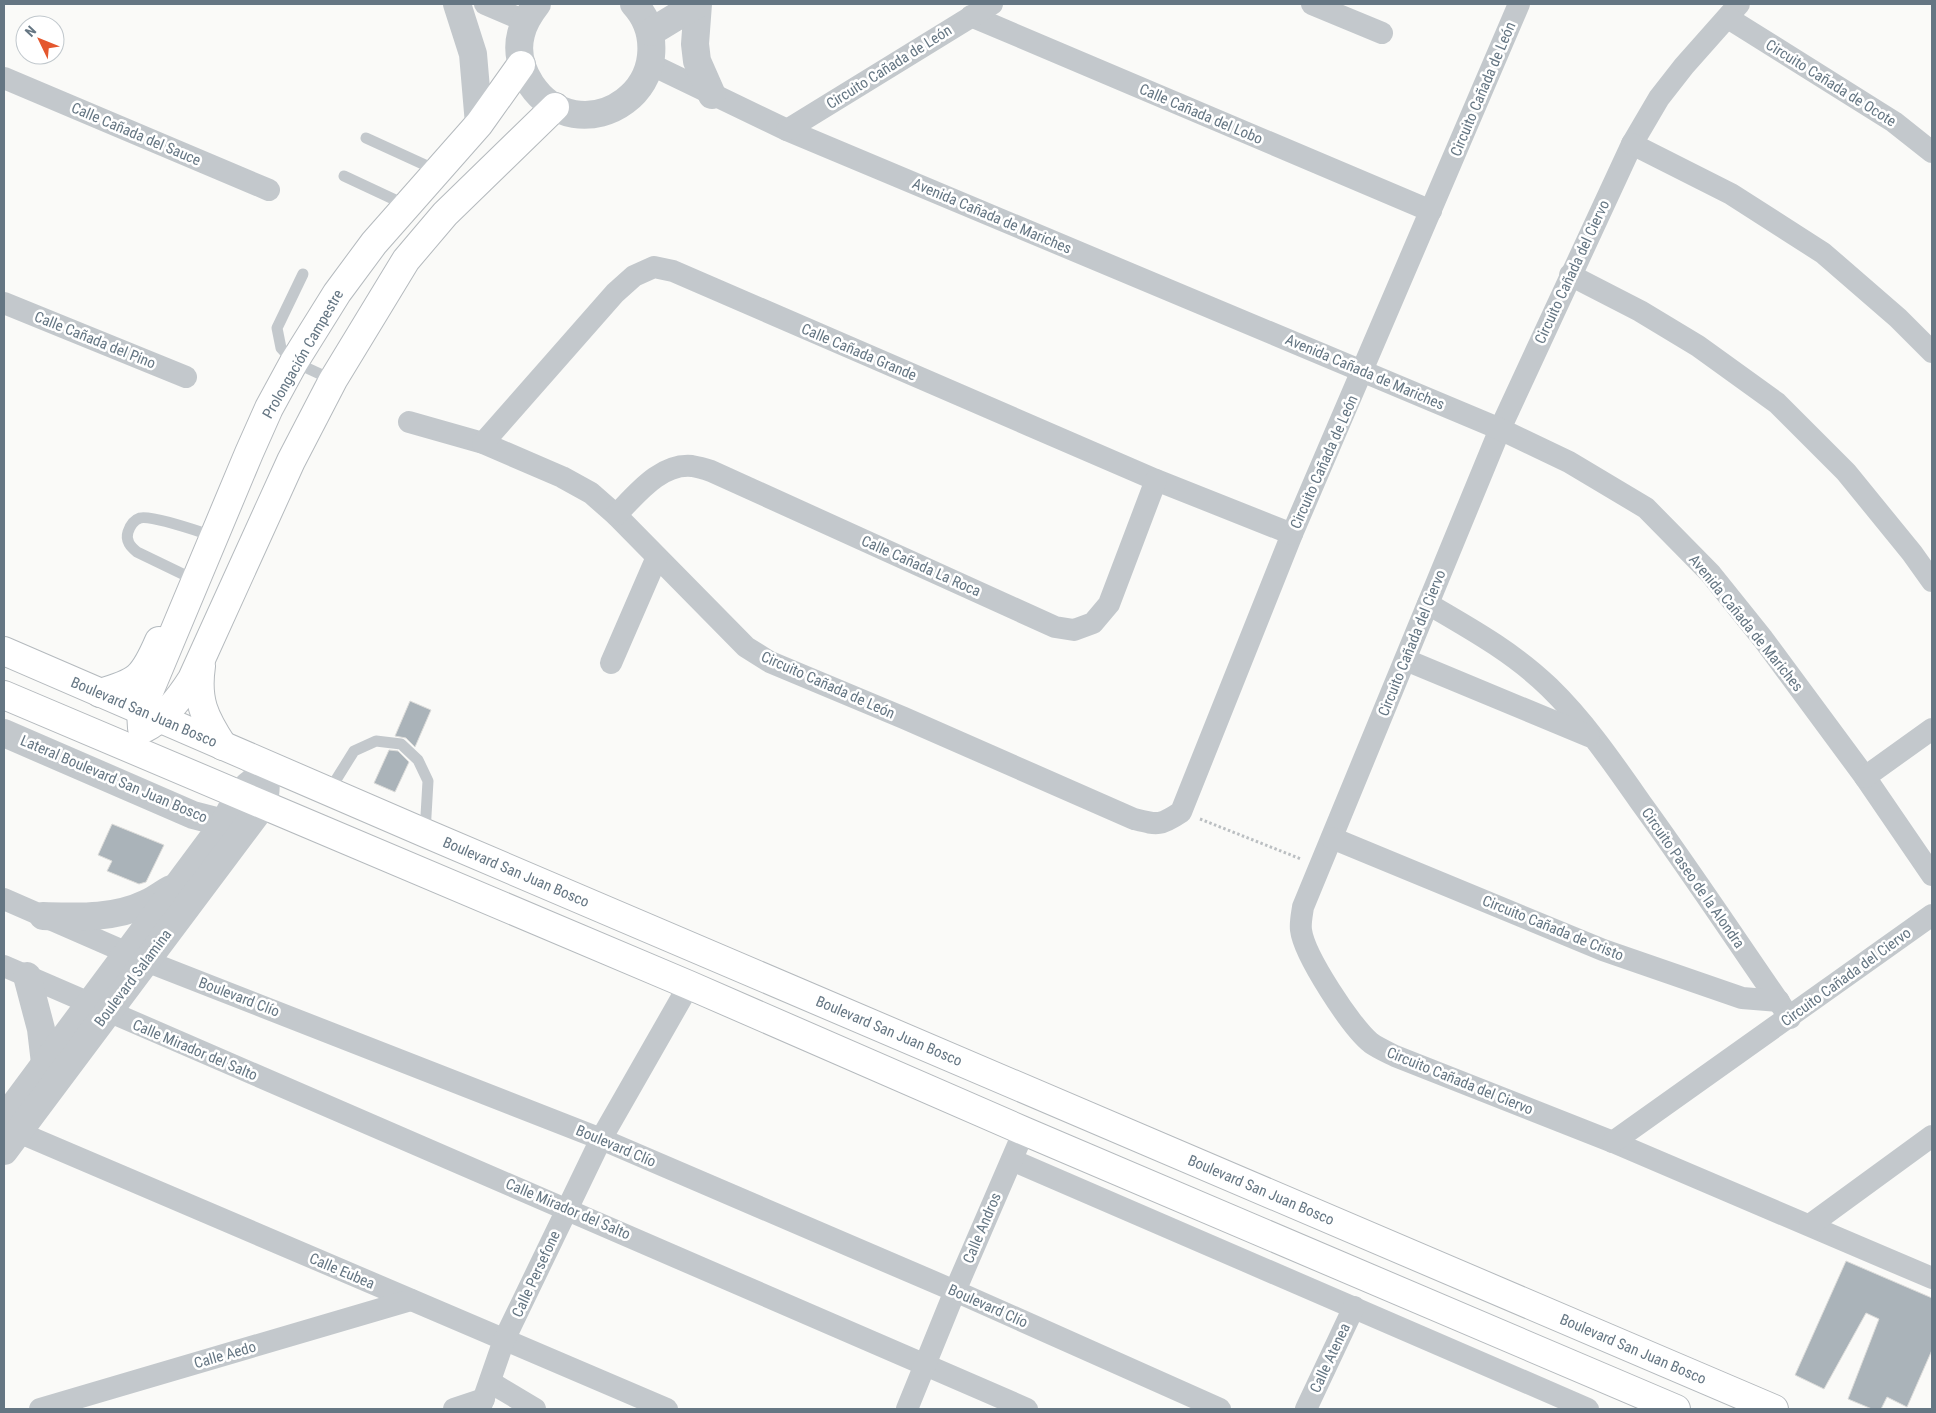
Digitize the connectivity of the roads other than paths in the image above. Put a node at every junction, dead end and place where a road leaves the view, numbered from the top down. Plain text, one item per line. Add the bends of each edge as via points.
1 (457, 4) edge
2 (485, 4) edge
3 (634, 4) edge
4 (697, 4) edge
5 (992, 4) edge
6 (1312, 4) edge
7 (1519, 4) edge
8 (1733, 11) edge
9 (531, 12) edge
10 (971, 16) junction
11 (651, 32) junction
12 (1382, 33) dead end
13 (650, 64) junction
14 (521, 65) junction
15 (4, 78) edge
16 (712, 95) junction
17 (555, 107) junction
18 (479, 124) junction
19 (787, 130) junction
20 (366, 138) dead end
21 (1632, 144) junction
22 (1932, 152) edge
23 (436, 170) junction
24 (344, 176) dead end
25 (269, 190) dead end
26 (406, 205) junction
27 (1431, 211) junction
28 (303, 274) dead end
29 (1570, 275) junction
30 (4, 303) edge
31 (1932, 352) edge
32 (294, 362) junction
33 (1363, 371) junction
34 (186, 376) dead end
35 (333, 380) junction
36 (409, 422) dead end
37 (1500, 429) junction
38 (483, 443) junction
39 (1156, 480) junction
40 (616, 515) junction
41 (1292, 534) junction
42 (213, 536) junction
43 (657, 557) junction
44 (1932, 581) edge
45 (193, 584) junction
46 (1428, 604) junction
47 (4, 651) edge
48 (202, 657) junction
49 (1406, 660) junction
50 (611, 663) dead end
51 (66, 678) junction
52 (100, 693) junction
53 (4, 695) edge
54 (48, 714) junction
55 (148, 720) junction
56 (1932, 729) edge
57 (4, 733) edge
58 (105, 738) junction
59 (1595, 739) junction
60 (223, 746) junction
61 (164, 764) junction
62 (256, 766) junction
63 (1865, 777) junction
64 (300, 779) junction
65 (329, 791) junction
66 (259, 803) junction
67 (224, 823) junction
68 (425, 833) junction
69 (1332, 838) junction
70 (1932, 875) edge
71 (179, 884) junction
72 (4, 899) edge
73 (1932, 915) edge
74 (42, 916) junction
75 (137, 957) junction
76 (16, 971) edge
77 (689, 985) junction
78 (98, 1008) junction
79 (1784, 1009) junction
80 (45, 1063) junction
81 (1024, 1131) junction
82 (8, 1134) edge
83 (1932, 1136) edge
84 (601, 1139) junction
85 (1614, 1142) junction
86 (1012, 1160) junction
87 (566, 1208) junction
88 (1810, 1225) junction
89 (1932, 1278) edge
90 (955, 1291) junction
91 (411, 1300) junction
92 (1354, 1307) junction
93 (504, 1340) junction
94 (925, 1364) junction
95 (485, 1397) edge
96 (40, 1409) edge
97 (454, 1409) edge
98 (536, 1409) edge
99 (667, 1409) edge
100 (907, 1409) edge
101 (1027, 1409) edge
102 (1220, 1409) edge
103 (1306, 1409) edge
104 (1588, 1409) edge
105 (1676, 1409) edge
106 (1774, 1409) edge

1 - 18 street via 473,54
2 - 9 street
3 - 11 street via 641,10
4 - 11 street
4 - 16 street via 697,61
5 - 10 street, Circuito Cañada de León
6 - 12 street
7 - 27 street, Circuito Cañada de León
8 - 21 street, Circuito Cañada del Ciervo via 1684,66
8 - 22 street, Circuito Cañada de Ocote via 1894,122
9 - 14 street via 520,42
10 - 19 street, Circuito Cañada de León
10 - 27 street, Calle Cañada del Lobo
11 - 13 street
13 - 16 street, Avenida Cañada de Mariches
13 - 17 street via 631,97 614,108 594,114 574,114
14 - 17 street via 533,90
14 - 18 main road, Prolongación Campestre
15 - 25 street, Calle Cañada del Sauce
16 - 19 street, Avenida Cañada de Mariches
17 - 35 main road via 445,214 406,260
18 - 23 main road, Prolongación Campestre
19 - 33 street, Avenida Cañada de Mariches
20 - 23 lane
21 - 29 street, Circuito Cañada del Ciervo
21 - 31 street via 1731,194 1823,253
23 - 26 main road, Prolongación Campestre
24 - 26 lane
26 - 32 main road, Prolongación Campestre via 337,293
27 - 33 street, Circuito Cañada de León
28 - 32 lane via 277,328 281,348
29 - 37 street, Circuito Cañada del Ciervo
29 - 44 street via 1698,346 1776,403 1846,472
30 - 34 street, Calle Cañada del Pino
32 - 35 lane
32 - 42 main road, Prolongación Campestre
33 - 37 street, Avenida Cañada de Mariches
33 - 41 street, Circuito Cañada de León
35 - 48 main road via 291,461
36 - 38 street, Circuito Cañada de León
37 - 46 street, Circuito Cañada del Ciervo
37 - 63 street, Avenida Cañada de Mariches via 1570,462 1646,508 1710,574 1763,639
38 - 39 street, Calle Cañada Grande via 615,293 634,276 654,268 673,271
38 - 40 street, Circuito Cañada de León via 562,477 591,493
39 - 40 street, Calle Cañada La Roca via 1109,604 1093,623 1074,630 1055,627 711,470 691,466 670,469 650,481
39 - 41 street, Calle Cañada Grande
40 - 43 street, Circuito Cañada de León
41 - 43 street, Circuito Cañada de León via 1181,812 1155,824 1134,819 770,662 746,647
42 - 45 main road, Prolongación Campestre
42 - 45 lane via 153,518 140,518 126,535 129,545 137,552
43 - 50 street
45 - 52 main road via 175,605 139,677 119,688
45 - 55 main road, Prolongación Campestre
46 - 49 street, Circuito Cañada del Ciervo
46 - 59 street, Circuito Paseo de la Alondra via 1493,642 1524,666 1549,687
47 - 51 main road, Boulevard San Juan Bosco
48 - 55 main road via 182,694
48 - 60 main road via 201,705
49 - 59 street
49 - 69 street, Circuito Cañada del Ciervo
51 - 52 main road, Boulevard San Juan Bosco
51 - 54 main road via 78,701 62,714
52 - 55 main road, Boulevard San Juan Bosco
53 - 54 main road
54 - 58 main road
55 - 58 main road
55 - 60 main road, Boulevard San Juan Bosco
55 - 61 main road via 148,742
56 - 63 street
57 - 67 street, Lateral Boulevard San Juan Bosco via 193,815
58 - 61 main road
59 - 79 street, Circuito Paseo de la Alondra
60 - 62 main road, Boulevard San Juan Bosco
61 - 66 main road
62 - 64 main road, Boulevard San Juan Bosco
62 - 66 street via 251,783
63 - 70 street, Avenida Cañada de Mariches
64 - 65 main road, Boulevard San Juan Bosco
64 - 66 main road via 274,789 271,803
65 - 68 main road, Boulevard San Juan Bosco
65 - 68 lane via 354,752 376,741 401,744 418,760 428,781
66 - 67 street, Boulevard Salamina
66 - 75 street, Boulevard Salamina
66 - 77 main road
67 - 71 street, Boulevard Salamina
68 - 106 main road, Boulevard San Juan Bosco
69 - 79 street, Circuito Cañada de Cristo via 1603,950 1742,998
69 - 85 street, Circuito Cañada del Ciervo via 1303,907 1300,928 1305,946 1351,1022 1371,1043 1395,1056
71 - 74 street via 146,903 105,915 87,918
71 - 75 street, Boulevard Salamina
72 - 74 street, Boulevard Clío
73 - 79 street, Circuito Cañada del Ciervo
74 - 75 street, Boulevard Clío
75 - 78 street, Boulevard Salamina
75 - 84 street, Boulevard Clío
76 - 78 street, Calle Mirador del Salto
76 - 80 street via 41,1030
77 - 81 main road
77 - 84 street, Calle Persefone
78 - 80 street, Boulevard Salamina
78 - 82 street, Boulevard Salamina
78 - 87 street, Calle Mirador del Salto
79 - 85 street, Circuito Cañada del Ciervo
80 - 82 street, Boulevard Salamina
81 - 86 street, Calle Andros
81 - 105 main road
82 - 91 street, Calle Eubea
83 - 88 street
84 - 87 street, Calle Persefone
84 - 90 street, Boulevard Clío
85 - 88 street, Circuito Cañada del Ciervo
86 - 90 street, Calle Andros
86 - 92 street
87 - 93 street, Calle Persefone
87 - 94 street, Calle Mirador del Salto
88 - 89 street, Circuito Cañada del Ciervo
90 - 94 street, Calle Andros
90 - 102 street, Boulevard Clío
91 - 93 street, Calle Eubea
91 - 96 street, Calle Aedo
92 - 103 street, Calle Atenea
92 - 104 street
93 - 95 street, Calle Persefone
93 - 99 street, Calle Eubea
94 - 100 street, Calle Andros
94 - 101 street, Calle Mirador del Salto
95 - 97 street
95 - 98 street

